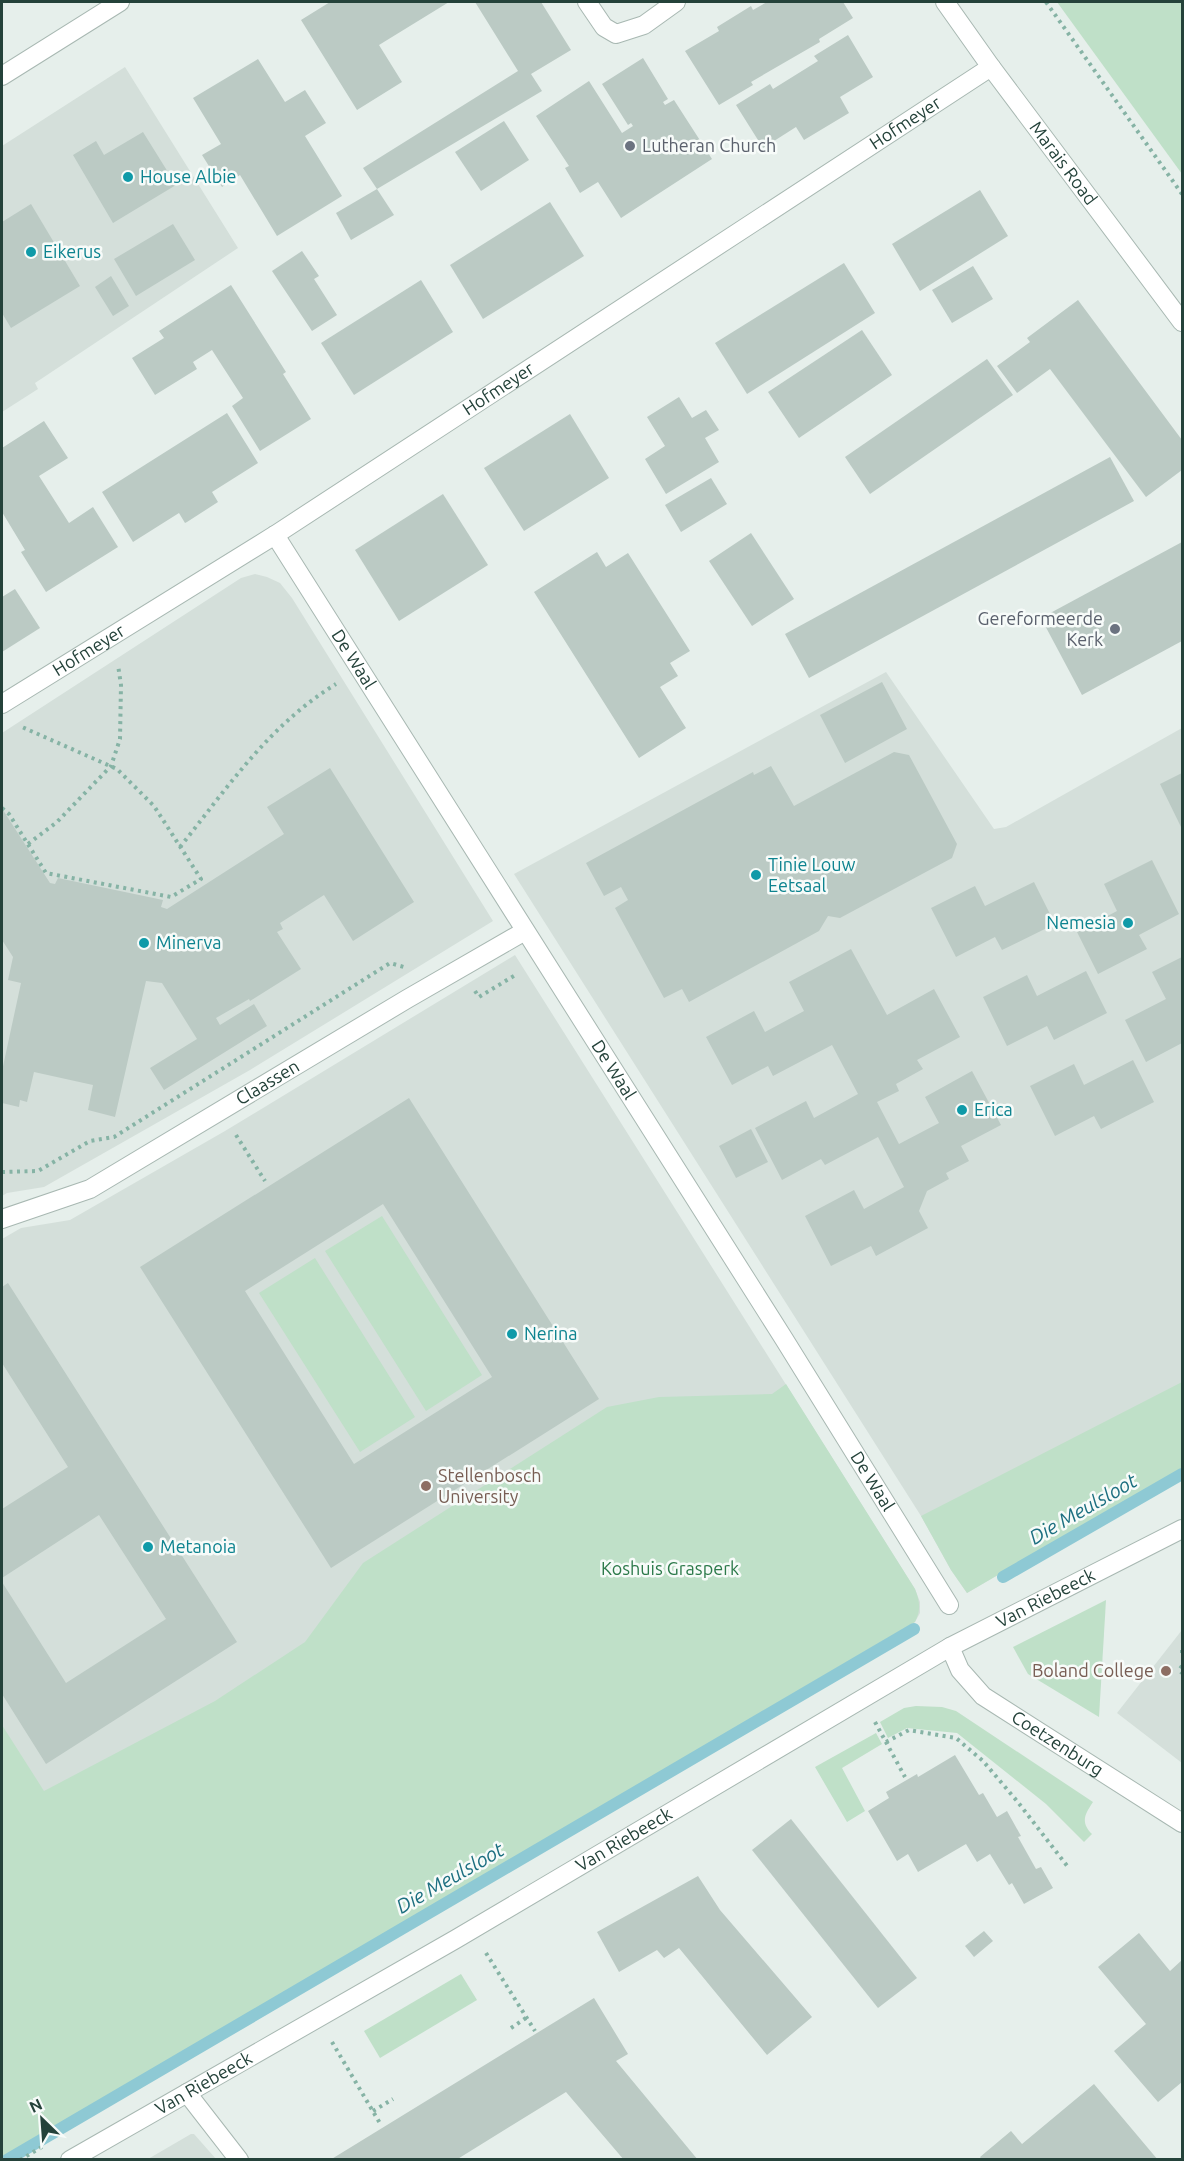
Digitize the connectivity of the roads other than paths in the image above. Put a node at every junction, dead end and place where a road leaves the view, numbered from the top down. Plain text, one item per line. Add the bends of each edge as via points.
1 (120, 2) edge
2 (587, 2) edge
3 (676, 2) edge
4 (945, 2) edge
5 (991, 67) junction
6 (2, 76) edge
7 (1182, 322) edge
8 (276, 534) junction
9 (2, 704) edge
10 (525, 931) junction
11 (2, 1219) edge
12 (1182, 1528) edge
13 (949, 1605) dead end
14 (950, 1647) junction
15 (1182, 1823) edge
16 (188, 2093) junction
17 (70, 2160) edge
18 (239, 2160) edge

1 - 6 street
2 - 3 street via 604,27 616,34 644,25
4 - 5 street, Marais Road
5 - 7 street, Marais Road
5 - 8 street, Hofmeyer
8 - 9 street, Hofmeyer
8 - 10 street, De Waal
10 - 11 street, Claassen via 90,1189
10 - 13 street, De Waal
12 - 14 street, Van Riebeeck
14 - 15 street, Coetzenburg via 960,1670 983,1696
14 - 16 street, Van Riebeeck
16 - 17 street, Van Riebeeck
16 - 18 street

